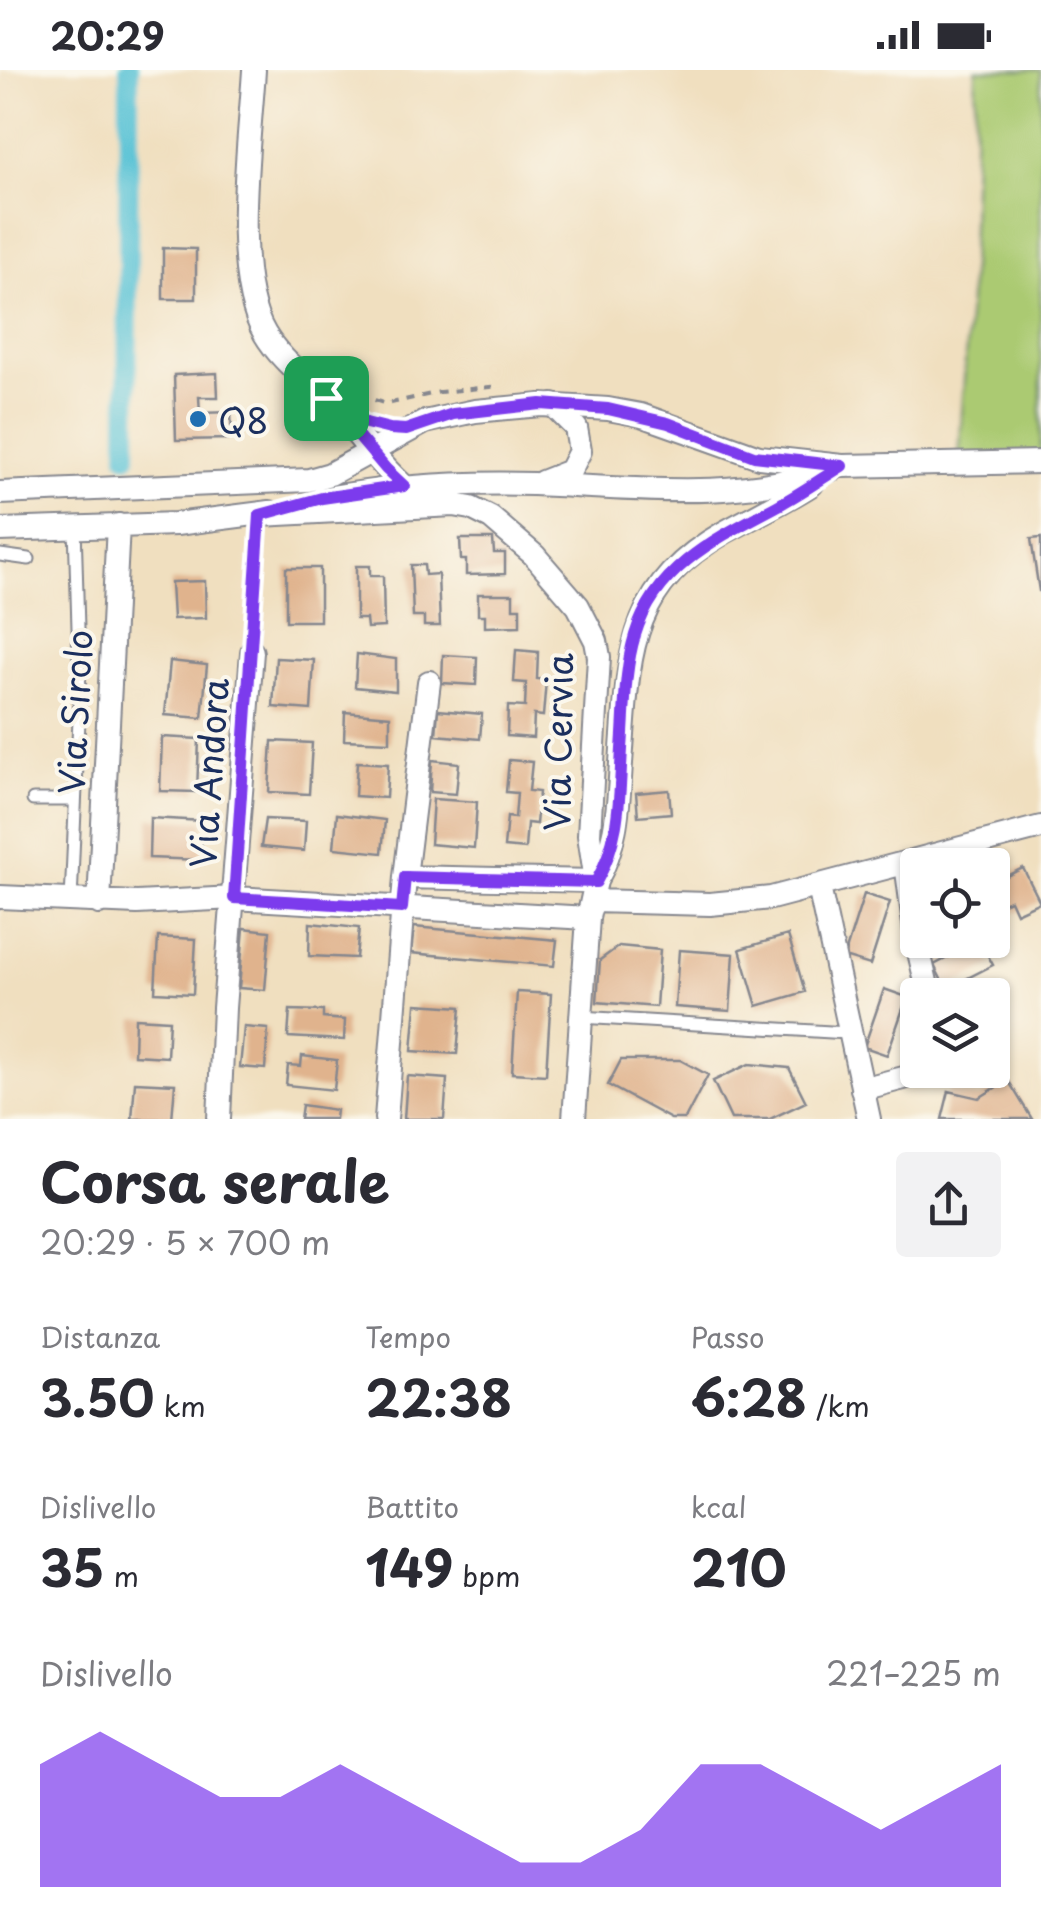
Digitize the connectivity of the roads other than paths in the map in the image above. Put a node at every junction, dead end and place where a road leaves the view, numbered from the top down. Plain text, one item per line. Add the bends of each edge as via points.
1 (254, 70) edge
2 (326, 398) junction
3 (554, 405) junction
4 (347, 422) junction
5 (406, 430) junction
6 (372, 452) junction
7 (1041, 462) edge
8 (842, 466) junction
9 (340, 468) junction
10 (529, 484) junction
11 (404, 486) junction
12 (0, 493) edge
13 (260, 515) junction
14 (75, 526) junction
15 (118, 526) junction
16 (0, 530) edge
17 (0, 555) edge
18 (29, 559) dead end
19 (252, 652) joint
20 (430, 682) dead end
21 (33, 800) dead end
22 (75, 800) junction
23 (1041, 828) edge
24 (966, 848) edge
25 (900, 866) edge
26 (405, 877) junction
27 (819, 887) junction
28 (0, 896) edge
29 (234, 898) junction
30 (592, 900) junction
31 (71, 901) junction
32 (99, 902) junction
33 (402, 908) junction
34 (580, 1017) junction
35 (848, 1034) junction
36 (900, 1078) edge
37 (862, 1088) junction
38 (218, 1119) edge
39 (386, 1119) edge
40 (574, 1119) edge
41 (868, 1119) edge

1 - 2 street via 246,283 266,337
2 - 4 street
2 - 5 street via 366,423
3 - 5 street via 453,414
3 - 8 street via 641,416 759,457
3 - 10 street via 576,428 580,451 570,471
4 - 6 street
4 - 9 street
5 - 6 street
6 - 9 street
6 - 11 street
7 - 8 street
8 - 10 street via 779,485 730,489
8 - 30 street via 692,555 650,602 631,652 616,838
9 - 12 street via 277,484
10 - 11 street
11 - 13 street
13 - 15 street
13 - 19 lane
13 - 30 street, Via Cervia via 460,506 498,523 542,563 578,606 599,657
14 - 15 street
14 - 16 street
14 - 22 lane
15 - 32 street, Via Sirolo
17 - 18 lane
19 - 29 street, Via Andora
20 - 26 street
21 - 22 lane
22 - 31 lane
23 - 24 street
25 - 27 street
26 - 30 street
26 - 33 street
27 - 30 street via 710,904
27 - 35 street
28 - 31 street
29 - 32 street
29 - 33 street
29 - 38 street, Via Andora
30 - 33 street
30 - 34 street, Via Cervia
31 - 32 street
33 - 39 street
34 - 35 lane
34 - 40 street, Via Cervia
35 - 37 street
36 - 37 street
37 - 41 street

